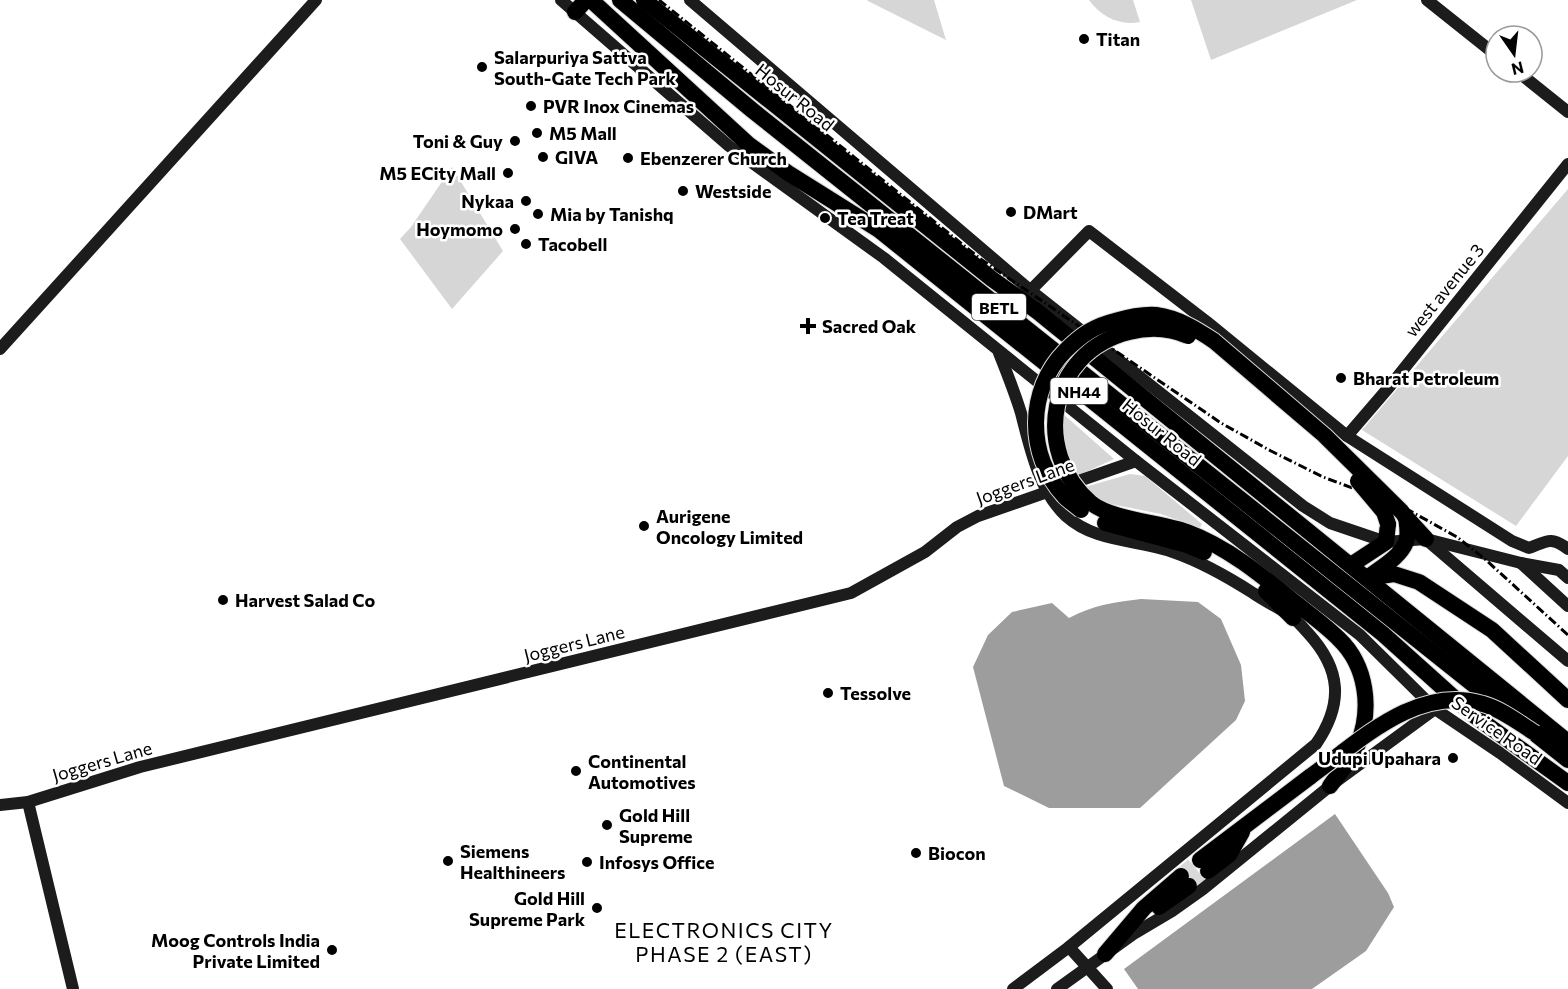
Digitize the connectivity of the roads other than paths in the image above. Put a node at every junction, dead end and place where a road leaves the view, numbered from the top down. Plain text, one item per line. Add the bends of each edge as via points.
1 (315, 0) edge
2 (561, 0) edge
3 (591, 0) edge
4 (620, 0) edge
5 (644, 0) edge
6 (690, 0) edge
7 (1427, 0) edge
8 (581, 6) edge
9 (1484, 45) edge
10 (1533, 84) edge
11 (1568, 112) edge
12 (1568, 164) edge
13 (1026, 295) junction
14 (0, 349) edge
15 (999, 352) junction
16 (1347, 436) junction
17 (1136, 461) junction
18 (1048, 492) junction
19 (1086, 507) junction
20 (1404, 515) junction
21 (1426, 539) junction
22 (1406, 541) junction
23 (1386, 542) junction
24 (1568, 549) edge
25 (1521, 563) junction
26 (1351, 565) junction
27 (1367, 578) junction
28 (1568, 578) edge
29 (1568, 606) edge
30 (1293, 618) junction
31 (1568, 661) edge
32 (1568, 700) edge
33 (1435, 709) junction
34 (1535, 734) junction
35 (1568, 742) edge
36 (1568, 760) edge
37 (1568, 783) edge
38 (1330, 786) junction
39 (28, 802) junction
40 (1568, 803) edge
41 (0, 805) edge
42 (1204, 866) tunnel mouth
43 (1185, 881) tunnel mouth
44 (1070, 947) junction
45 (1105, 954) junction
46 (1088, 968) junction
47 (73, 989) edge
48 (1013, 989) edge
49 (1057, 989) edge
50 (1107, 989) edge

1 - 14 street
2 - 8 street, Service Road
3 - 37 highway, Hosur Road / NH44 via 748,144 879,230 1383,634 1472,714
4 - 34 highway, BETL, bridge via 761,118
5 - 13 highway, Hosur Road / NH44 via 983,272
6 - 13 street
7 - 9 street
8 - 15 street, Service Road via 729,146 884,258
10 - 11 street
12 - 16 street, west avenue 3
13 - 16 street via 1089,231
13 - 23 street via 1304,506 1330,523
13 - 26 highway, Hosur Road / NH44
15 - 17 street, Service Road
15 - 18 street
16 - 24 street via 1512,541 1529,548 1551,540
17 - 18 street, Joggers Lane
17 - 33 street, Service Road via 1360,635
18 - 30 street via 1065,515 1083,529 1194,560 1226,575
18 - 39 street, Joggers Lane via 978,516 925,552 851,593 140,767
19 - 20 highway, bridge via 1064,496 1045,466 1034,422 1038,396 1053,365 1079,337 1096,326 1155,315 1197,329 1214,341 1324,435
19 - 23 highway, bridge via 1060,458 1055,428 1059,397 1072,370 1095,347 1125,333 1158,328 1194,338 1220,356 1344,468 1387,518
19 - 30 highway via 1105,523 1187,544 1223,560 1266,591
19 - 38 highway via 1158,523 1215,545 1263,575 1340,639 1360,671 1366,714 1358,746
20 - 21 highway
20 - 22 highway
21 - 22 street
21 - 25 street
21 - 31 street
22 - 23 street
22 - 27 highway via 1395,557
23 - 26 highway
25 - 28 street via 1559,570
25 - 29 street
26 - 27 highway, Hosur Road / NH44
27 - 32 highway via 1394,574 1419,582 1492,630
27 - 35 highway, Hosur Road / NH44
30 - 44 street via 1322,649 1330,664 1335,698 1321,737
33 - 38 street
33 - 40 street, Service Road
34 - 36 highway
34 - 42 highway, bridge via 1484,704 1466,700 1429,702 1395,716 1311,776 1245,826
38 - 45 street via 1203,889
39 - 41 street, Joggers Lane
39 - 47 street
43 - 45 highway via 1119,936
44 - 46 street
44 - 48 street
45 - 46 street
46 - 49 street
46 - 50 street

